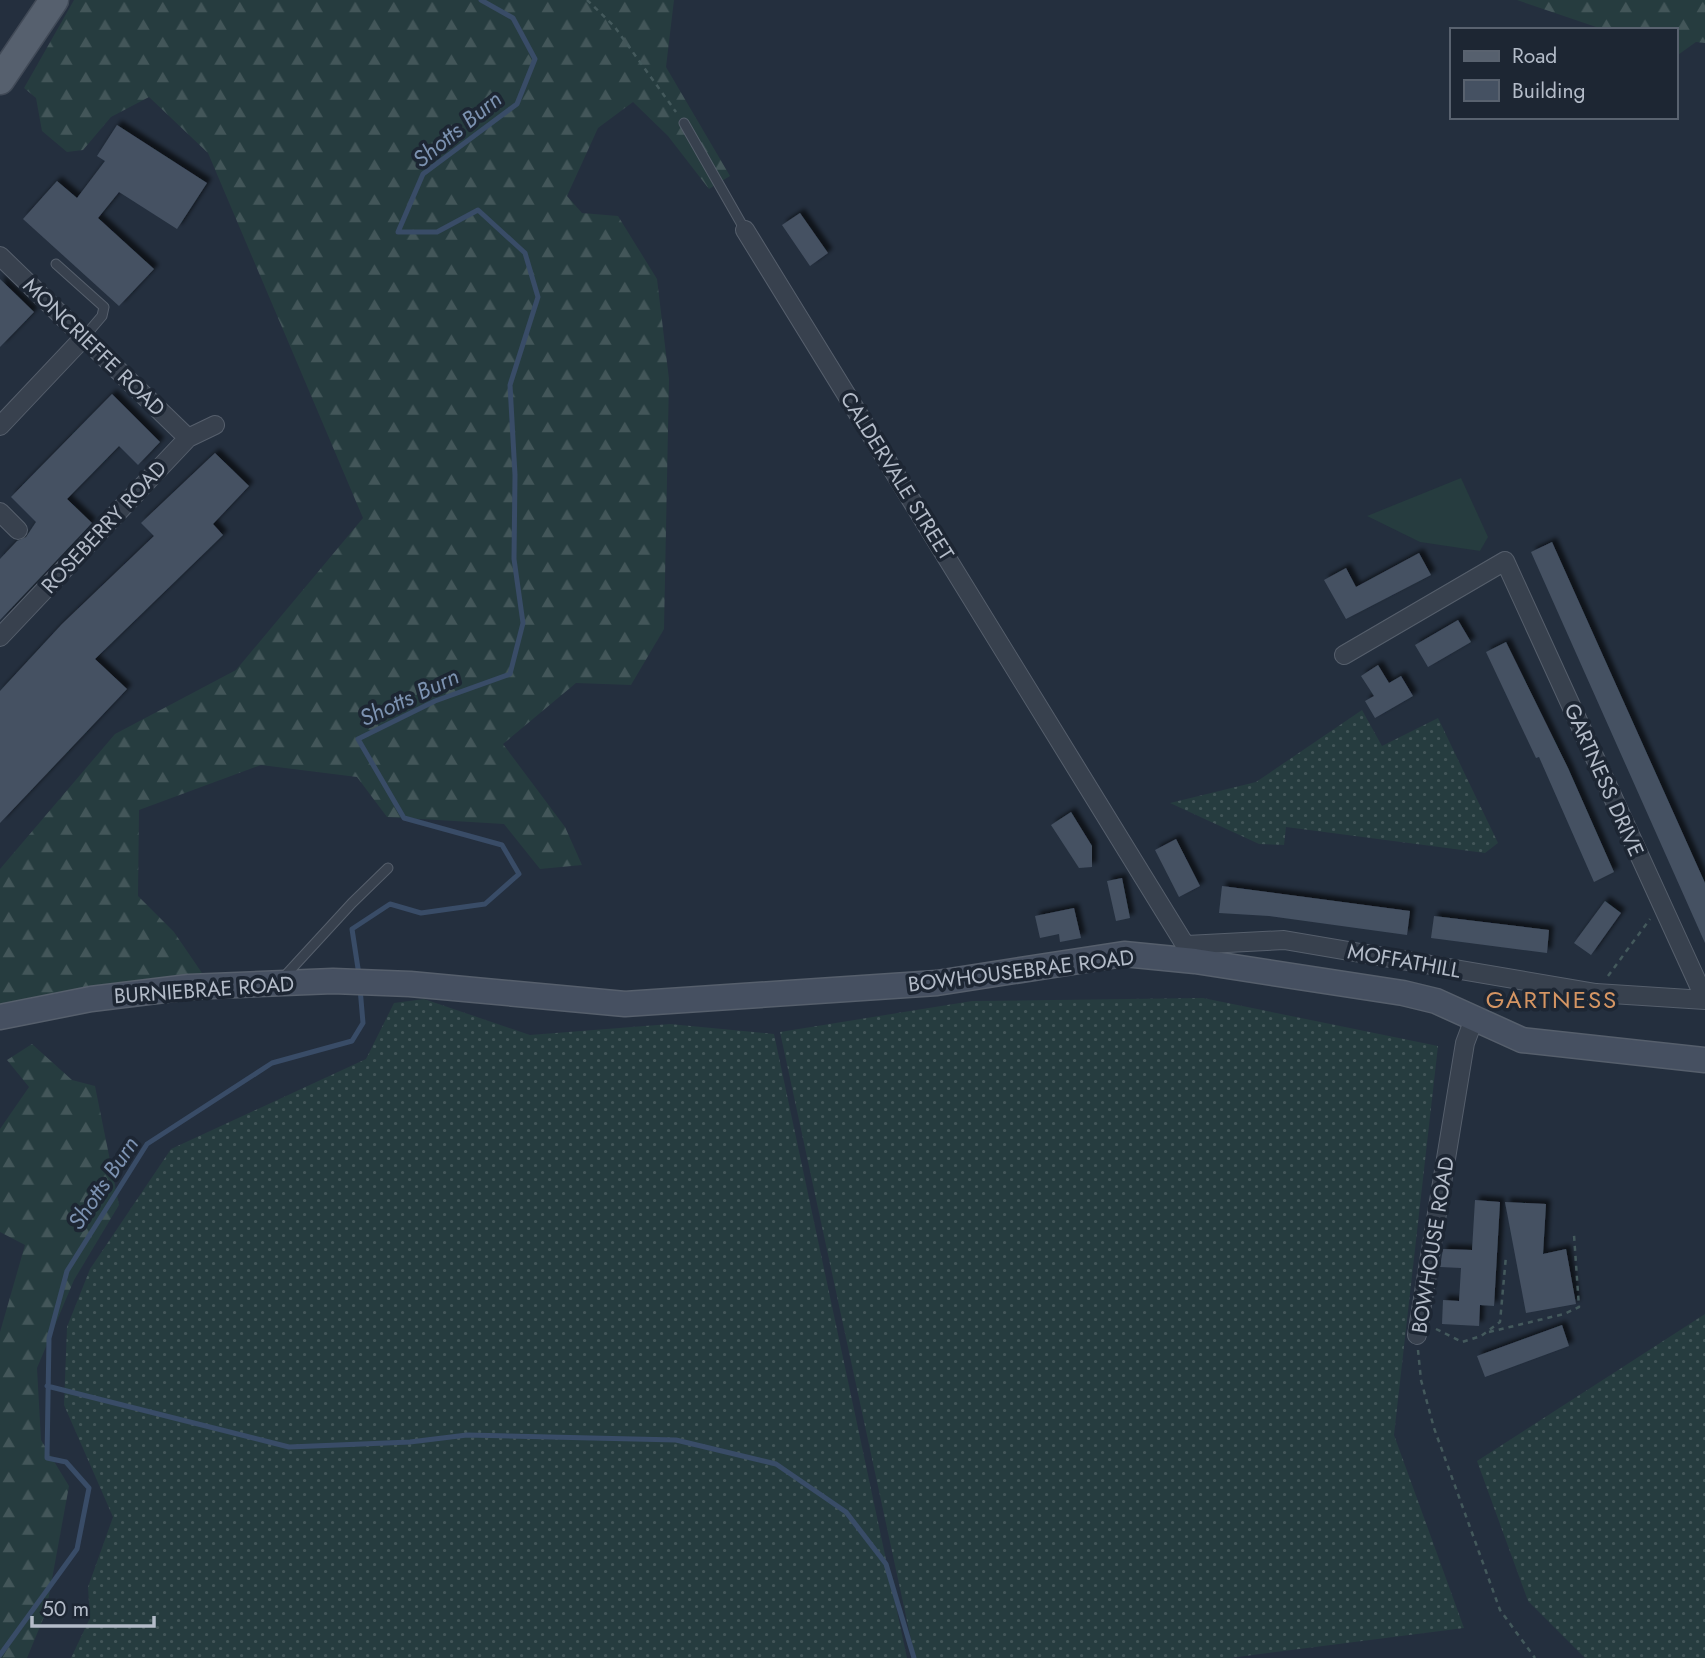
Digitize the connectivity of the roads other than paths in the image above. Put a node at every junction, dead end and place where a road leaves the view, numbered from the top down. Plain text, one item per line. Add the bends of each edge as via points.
1 (54, 0) edge
2 (0, 80) edge
3 (684, 123) road end
4 (746, 230) joint
5 (0, 256) edge
6 (55, 264) dead end
7 (85, 336) junction
8 (215, 425) dead end
9 (0, 426) edge
10 (188, 438) junction
11 (0, 512) edge
12 (18, 530) dead end
13 (0, 637) edge
14 (1344, 655) dead end
15 (388, 868) dead end
16 (1191, 953) junction
17 (279, 983) junction
18 (410, 984) joint
19 (1705, 999) edge
20 (0, 1017) edge
21 (1474, 1019) junction
22 (1705, 1060) edge
23 (1417, 1335) road end

1 - 2 main road
3 - 4 lane, CALDERVALE STREET
4 - 16 street, CALDERVALE STREET
5 - 7 street, MONCRIEFFE ROAD
6 - 7 lane via 104,307
7 - 9 street
7 - 10 street, MONCRIEFFE ROAD
8 - 10 street, ROSEBERRY ROAD
10 - 13 street, ROSEBERRY ROAD
11 - 12 street
14 - 19 street, GARTNESS DRIVE via 1504,561
15 - 17 lane
16 - 18 street, BOWHOUSEBRAE ROAD via 1125,954 937,983 625,1004
16 - 19 street, MOFFATHILL via 1284,940 1596,993
16 - 21 street, BOWHOUSEBRAE ROAD via 1403,993 1436,1001
17 - 18 street, BURNIEBRAE ROAD
17 - 20 street, BURNIEBRAE ROAD via 142,992
21 - 22 street, BOWHOUSEBRAE ROAD via 1522,1040
21 - 23 street, BOWHOUSE ROAD via 1465,1043

